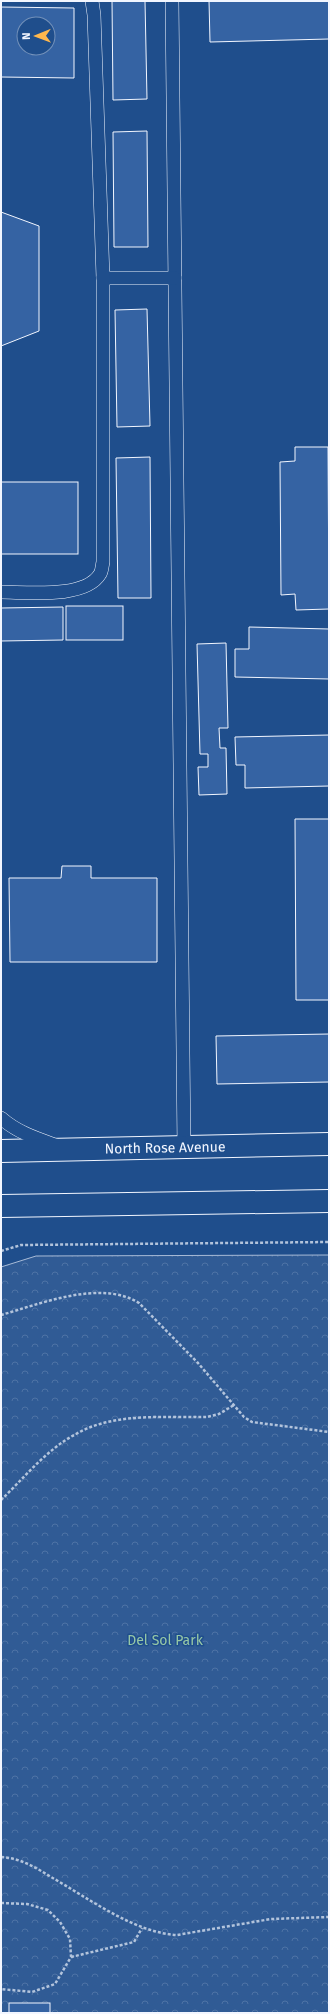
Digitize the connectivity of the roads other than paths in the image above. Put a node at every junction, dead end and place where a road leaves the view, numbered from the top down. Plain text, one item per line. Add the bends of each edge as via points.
1 (92, 1) edge
2 (172, 1) edge
3 (103, 278) junction
4 (175, 278) junction
5 (1, 592) edge
6 (1, 1118) edge
7 (329, 1144) edge
8 (184, 1148) junction
9 (72, 1150) junction
10 (1, 1151) edge
11 (329, 1201) edge
12 (1, 1206) edge

1 - 3 lane
2 - 4 lane
3 - 4 lane
3 - 5 lane via 101,574 80,589 68,592
4 - 8 lane
6 - 9 lane via 12,1128
7 - 8 main road, North Rose Avenue
8 - 9 main road, North Rose Avenue
9 - 10 main road, North Rose Avenue
11 - 12 main road

